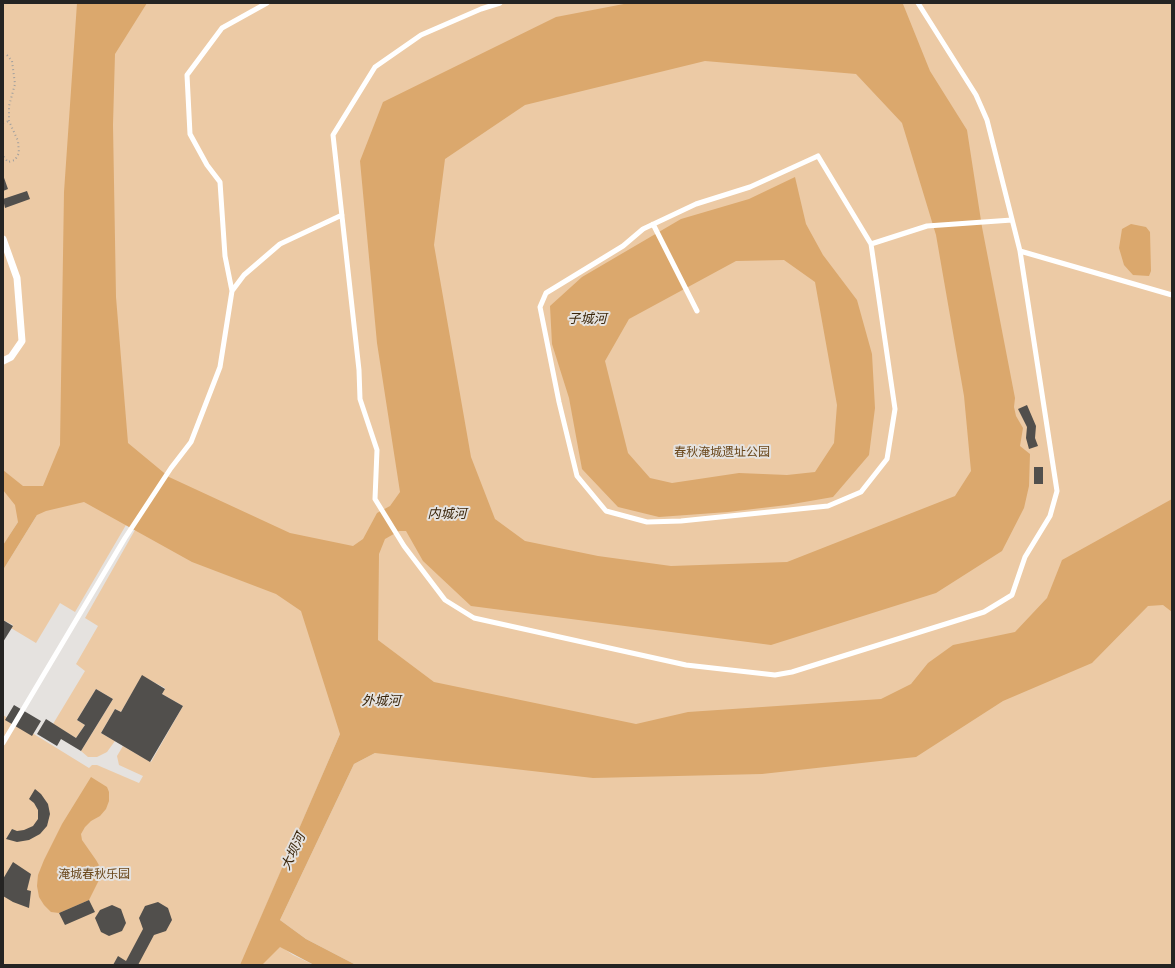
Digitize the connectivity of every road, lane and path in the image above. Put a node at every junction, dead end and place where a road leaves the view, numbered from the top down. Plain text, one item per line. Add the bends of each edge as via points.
1 (267, 3) edge
2 (500, 3) edge
3 (918, 3) edge
4 (3, 55) edge
5 (9, 121) junction
6 (3, 123) edge
7 (3, 156) edge
8 (342, 215) junction
9 (1012, 220) junction
10 (654, 227) junction
11 (3, 239) edge
12 (871, 244) junction
13 (1020, 251) junction
14 (232, 291) junction
15 (1172, 295) edge
16 (696, 311) dead end
17 (3, 361) edge
18 (5, 736) edge
19 (3, 743) edge

1 - 14 lane via 222,28 187,75 190,134 207,165 220,182 225,256
2 - 8 lane via 421,35 375,68 333,135
3 - 9 lane via 976,95 986,120
4 - 5 path via 7,55 12,61 15,84 9,106
5 - 6 path
5 - 7 path via 18,141 19,153 15,160 8,162
8 - 13 lane via 360,399 377,450 375,499 404,546 444,600 474,618 686,665 775,675 792,672 984,612 1012,595 1025,557 1050,516 1057,491
8 - 14 lane via 280,244 244,275
9 - 12 lane via 927,226
9 - 13 lane
10 - 12 lane via 696,204 750,187 818,156
10 - 12 lane via 643,229 623,246 546,293 540,307 577,476 606,510 647,522 828,506 861,492 887,459 895,409
10 - 16 lane
11 - 17 street via 17,278 22,341 11,357
13 - 15 lane
14 - 18 lane via 220,367 191,442 125,538
18 - 19 lane

